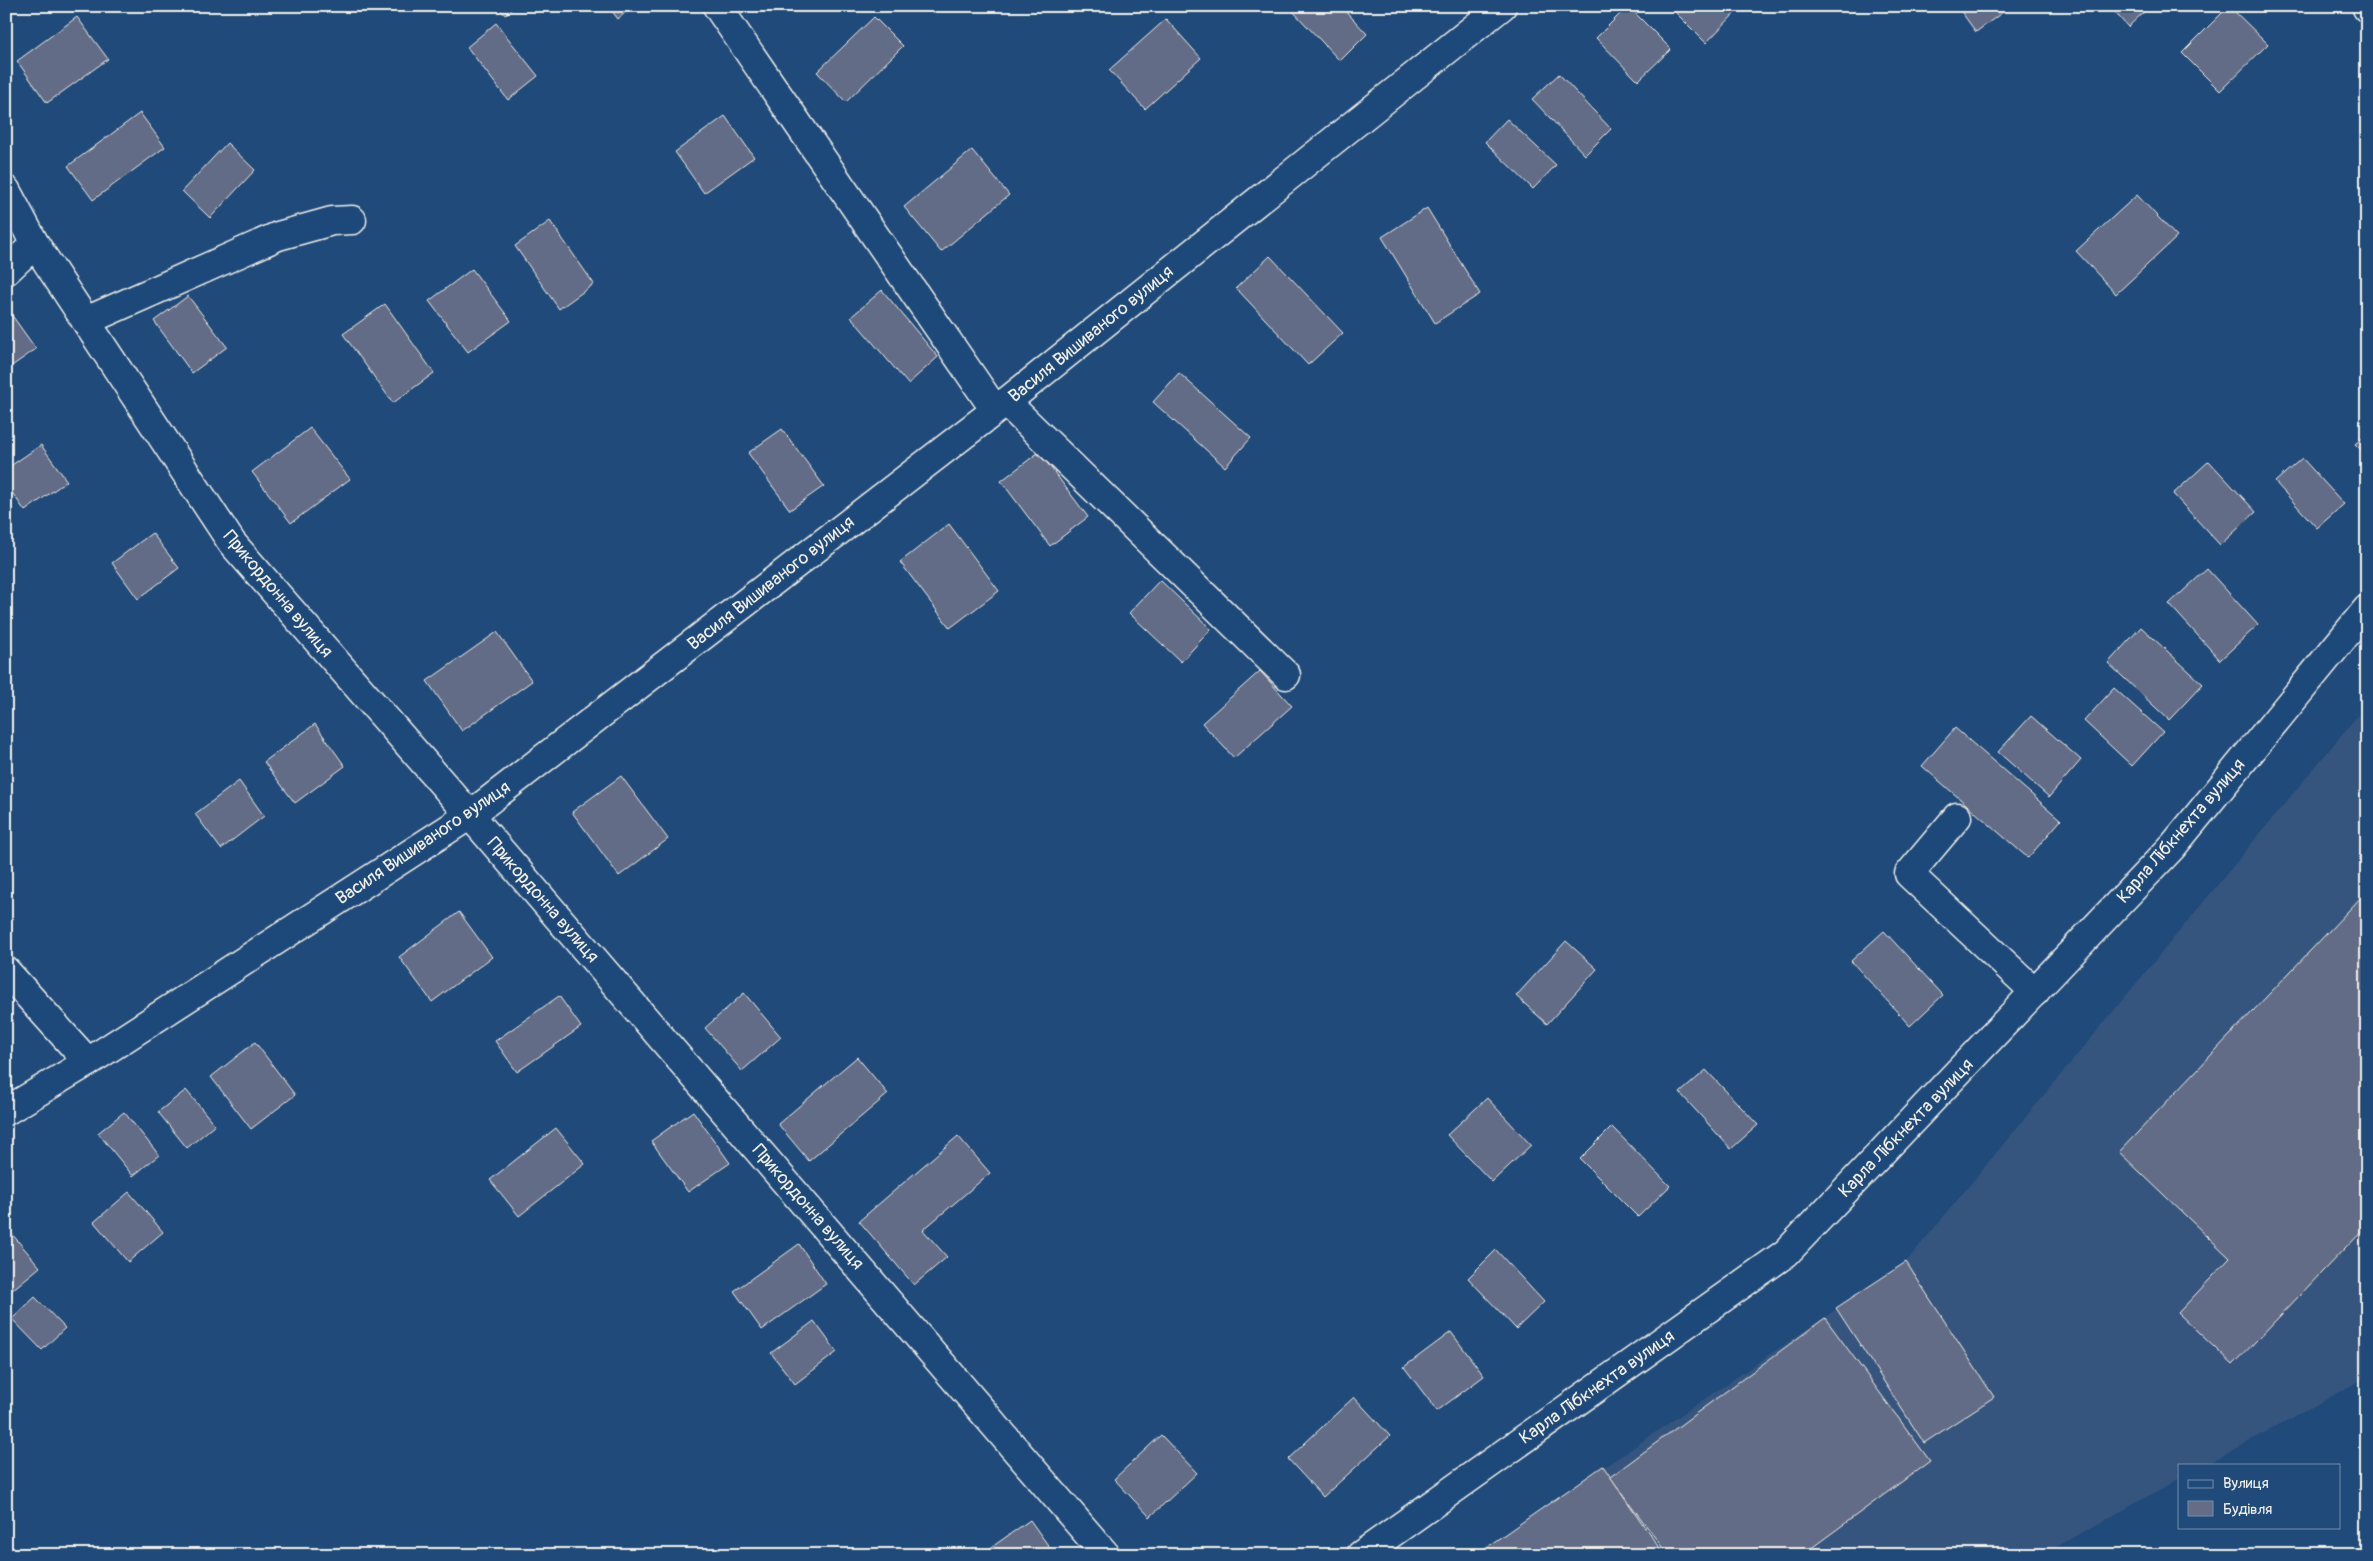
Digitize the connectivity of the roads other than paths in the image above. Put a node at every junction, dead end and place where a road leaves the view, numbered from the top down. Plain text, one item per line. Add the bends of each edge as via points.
1 (717, 6) edge
2 (1502, 6) edge
3 (6, 190) edge
4 (352, 220) dead end
5 (35, 244) junction
6 (6, 271) edge
7 (86, 321) junction
8 (1000, 406) junction
9 (2367, 609) edge
10 (1286, 675) dead end
11 (470, 815) junction
12 (1957, 817) dead end
13 (6, 970) edge
14 (2035, 992) junction
15 (88, 1062) junction
16 (6, 1111) edge
17 (1106, 1555) edge
18 (1361, 1555) edge

1 - 8 street
2 - 8 street, Василя Вишиваного вулиця
3 - 5 street, Прикордонна вулиця
4 - 7 street via 332,221 278,236
5 - 6 street
5 - 7 street, Прикордонна вулиця
7 - 11 street, Прикордонна вулиця via 232,543
8 - 10 street
8 - 11 street, Василя Вишиваного вулиця
9 - 14 street, Карла Лібкнехта вулиця via 2173,846
11 - 15 street, Василя Вишиваного вулиця
11 - 17 street, Прикордонна вулиця
12 - 14 street via 1909,874
13 - 15 street
14 - 18 street, Карла Лібкнехта вулиця via 1786,1253
15 - 16 street, Василя Вишиваного вулиця

